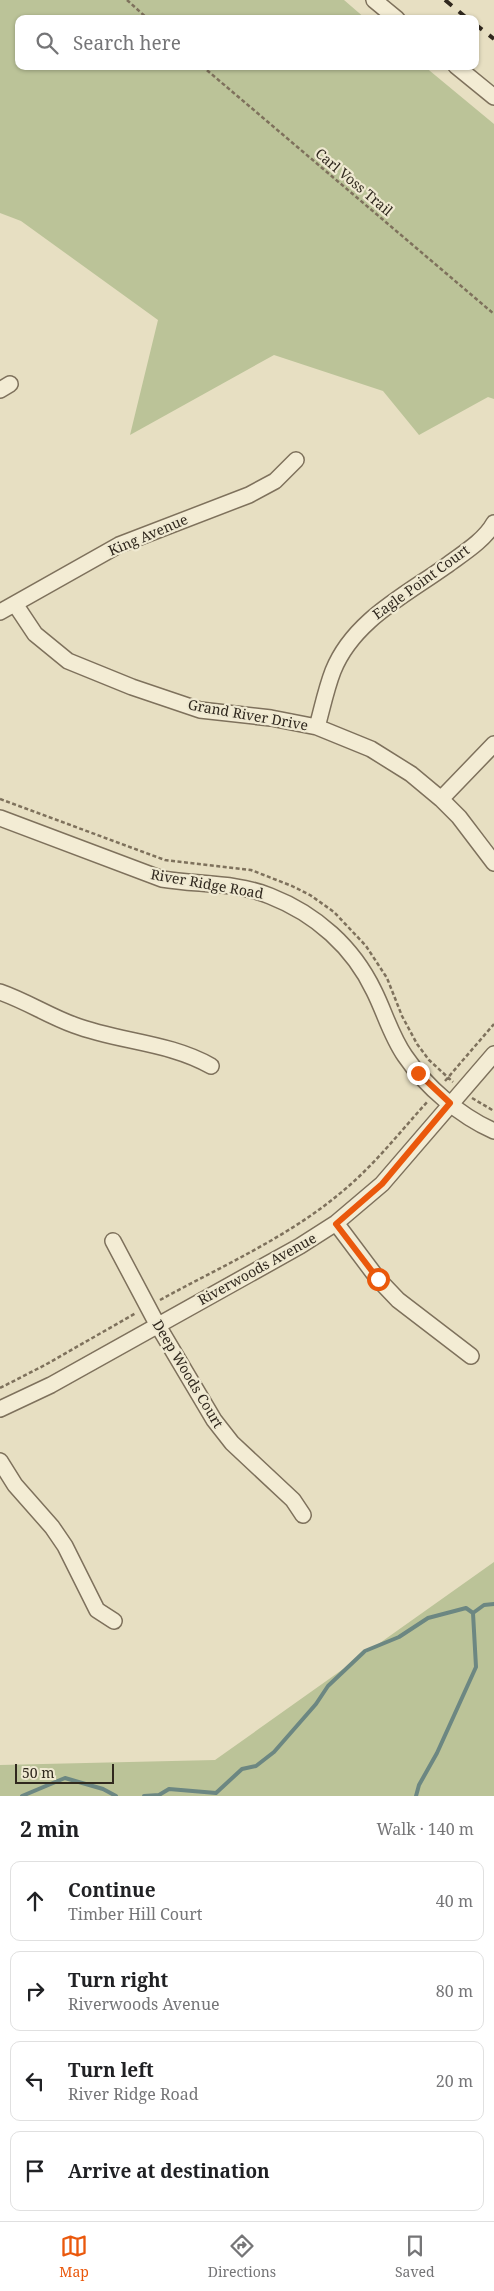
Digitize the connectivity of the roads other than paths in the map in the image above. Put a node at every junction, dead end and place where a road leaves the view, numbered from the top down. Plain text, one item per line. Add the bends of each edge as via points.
1 (374, 0) edge
2 (392, 15) edge
3 (461, 70) edge
4 (494, 97) edge
5 (296, 460) dead end
6 (494, 523) edge
7 (15, 604) junction
8 (0, 612) edge
9 (317, 727) junction
10 (494, 744) edge
11 (441, 799) junction
12 (0, 818) edge
13 (494, 863) edge
14 (0, 992) edge
15 (494, 1054) edge
16 (211, 1066) dead end
17 (450, 1103) junction
18 (494, 1131) edge
19 (336, 1224) junction
20 (113, 1241) dead end
21 (157, 1324) junction
22 (471, 1356) dead end
23 (0, 1409) edge
24 (0, 1461) edge
25 (303, 1515) dead end
26 (114, 1621) dead end

1 - 2 street
3 - 4 street
5 - 7 street, King Avenue via 275,481 249,495 119,545
6 - 9 street, Eagle Point Court via 489,532 452,561 371,618 349,642 333,671
7 - 8 street, King Avenue
7 - 9 street, Grand River Drive via 35,634 68,661 200,710
9 - 11 street, Grand River Drive via 386,757
10 - 11 street
11 - 13 street, Grand River Drive
12 - 17 street, River Ridge Road via 162,879 230,886 269,896 314,919 358,964 405,1056
14 - 16 street via 74,1025 193,1055
15 - 17 street, Riverwoods Avenue
17 - 18 street, River Ridge Road
17 - 19 street, Riverwoods Avenue via 382,1184
19 - 21 street, Riverwoods Avenue
19 - 22 street via 398,1300
20 - 21 street, Deep Woods Court
21 - 23 street, Riverwoods Avenue via 51,1385
21 - 25 street, Deep Woods Court via 214,1420 239,1450 293,1500
24 - 26 street via 15,1485 65,1546 97,1610

